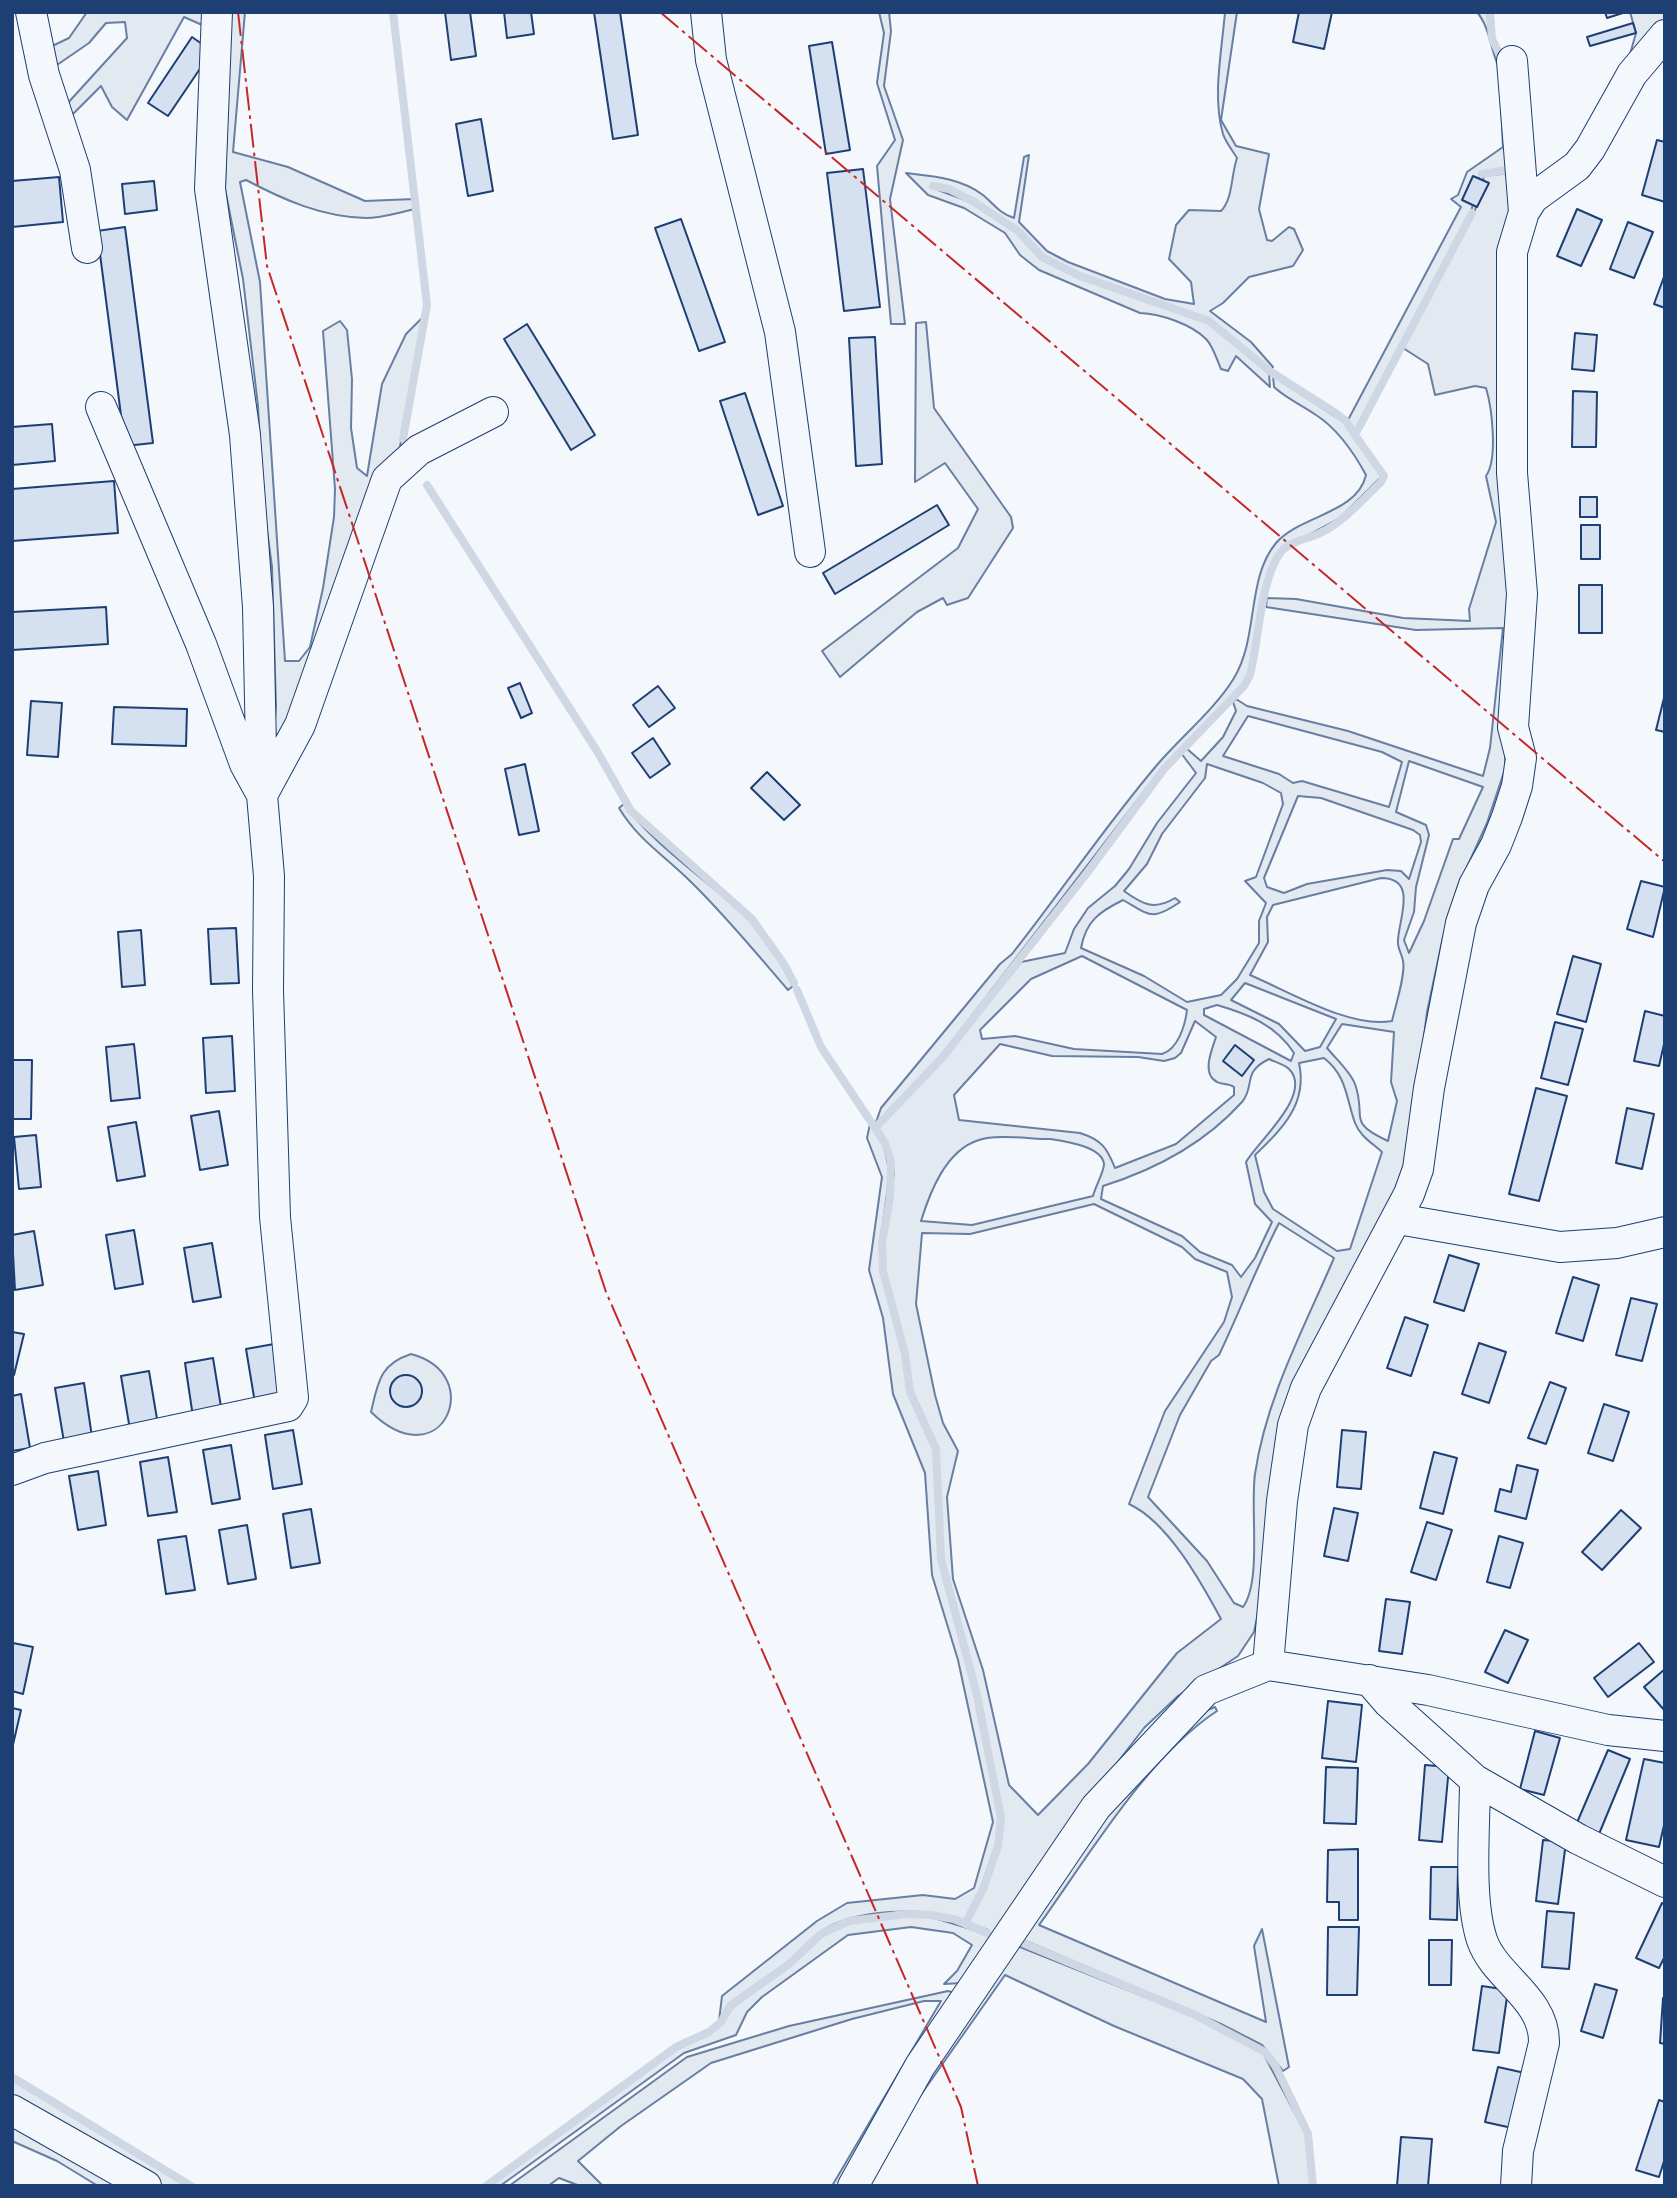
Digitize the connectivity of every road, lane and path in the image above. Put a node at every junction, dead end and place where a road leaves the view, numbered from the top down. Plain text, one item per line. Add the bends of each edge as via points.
1 (31, 12) edge
2 (218, 12) edge
3 (706, 12) edge
4 (1665, 34) edge
5 (1512, 61) dead end
6 (1524, 212) junction
7 (88, 248) dead end
8 (101, 407) dead end
9 (493, 412) dead end
10 (810, 552) dead end
11 (262, 795) junction
12 (1398, 1219) junction
13 (1665, 1232) edge
14 (12, 1470) edge
15 (1268, 1665) junction
16 (1369, 1680) junction
17 (1665, 1736) edge
18 (1475, 1780) junction
19 (1665, 1882) edge
20 (12, 2110) edge
21 (146, 2186) edge
22 (853, 2186) edge
23 (1516, 2186) edge

1 - 7 street via 44,75 75,170
2 - 11 street via 210,189 245,435 258,607
3 - 10 street via 711,60 780,332
4 - 6 street via 1632,74 1577,166 1533,198
5 - 6 street
6 - 12 street via 1512,252 1509,299 1512,473 1522,594 1513,727 1521,758 1507,817 1461,923 1418,1169
8 - 11 street via 192,620 245,764
9 - 11 street via 419,450 387,479 300,725
11 - 14 street via 269,876 275,1217 293,1398 288,1406 45,1458
12 - 13 street via 1560,1247 1617,1243
12 - 15 street via 1306,1388 1293,1424
15 - 16 street
15 - 22 street via 1206,1690 1096,1807 920,2066
16 - 17 street via 1608,1730
16 - 18 street
18 - 19 street
18 - 23 street via 1476,1918 1483,1942 1544,2029 1518,2151
20 - 21 street

